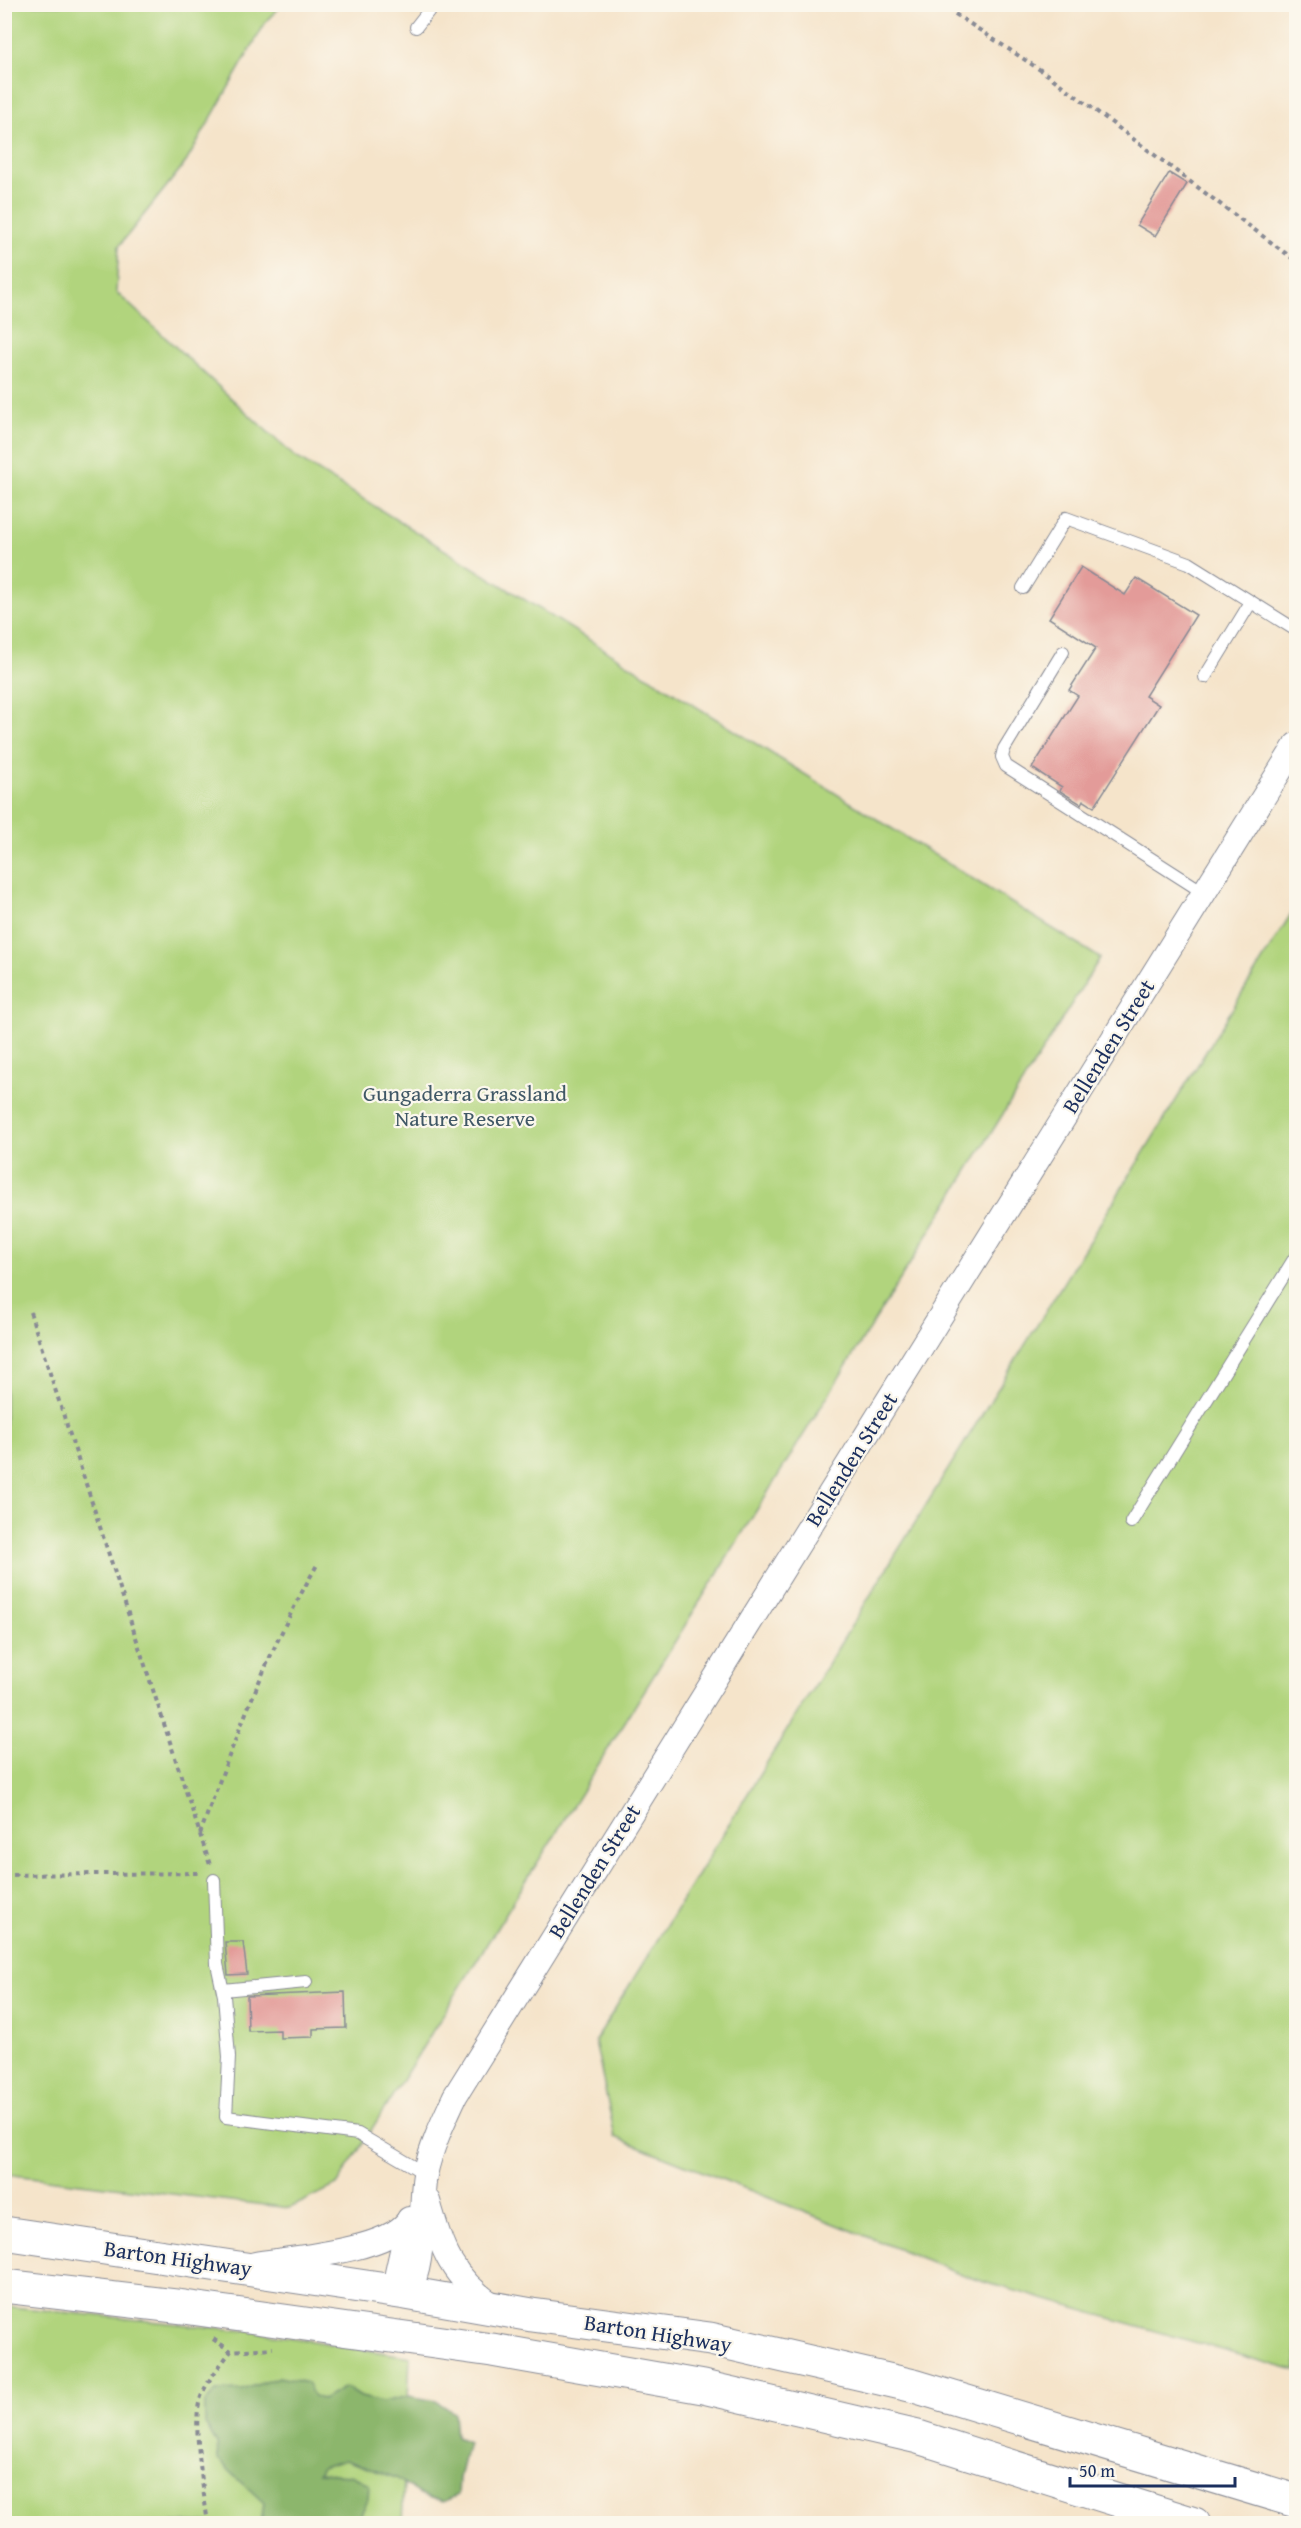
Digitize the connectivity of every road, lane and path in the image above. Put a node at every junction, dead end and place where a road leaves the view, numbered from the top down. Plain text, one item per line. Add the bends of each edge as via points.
1 (434, 4) edge
2 (940, 4) edge
3 (416, 27) dead end
4 (1296, 261) edge
5 (1023, 588) dead end
6 (1251, 602) junction
7 (1296, 630) edge
8 (1063, 652) dead end
9 (1205, 676) dead end
10 (1296, 745) edge
11 (1203, 892) junction
12 (1296, 1256) edge
13 (30, 1312) dead end
14 (1131, 1522) dead end
15 (317, 1565) dead end
16 (200, 1835) junction
17 (4, 1875) edge
18 (213, 1876) junction
19 (306, 1982) dead end
20 (223, 1990) junction
21 (425, 2182) junction
22 (408, 2222) junction
23 (4, 2233) edge
24 (238, 2267) junction
25 (4, 2286) edge
26 (403, 2294) junction
27 (497, 2309) junction
28 (337, 2328) junction
29 (492, 2350) junction
30 (231, 2351) dead end
31 (1296, 2501) edge
32 (208, 2523) edge
33 (1194, 2523) edge

1 - 3 lane
2 - 4 path via 1048,75
5 - 6 lane via 1066,518 1189,563
6 - 7 lane
6 - 9 lane
8 - 11 lane via 1004,749 1006,766
10 - 11 street, Bellenden Street
11 - 21 street, Bellenden Street via 460,2087 437,2136
12 - 14 lane
13 - 16 path
15 - 16 path via 284,1622 231,1747
16 - 18 path
17 - 18 path
18 - 20 lane via 217,1964
19 - 20 lane
20 - 21 lane via 229,2057 226,2117 358,2134
21 - 22 street, Bellenden Street
21 - 26 street, Bellenden Street via 416,2275
21 - 27 street via 441,2245 453,2270
22 - 24 street via 399,2232 372,2243
22 - 26 street, Bellenden Street via 397,2273
23 - 24 highway, Barton Highway
24 - 26 highway, Barton Highway
25 - 28 highway, Barton Highway
26 - 27 highway, Barton Highway
26 - 28 highway via 387,2307
26 - 29 highway via 425,2321
27 - 31 highway, Barton Highway via 710,2338 914,2386
28 - 29 highway, Barton Highway
29 - 33 highway, Barton Highway via 703,2387 918,2437
30 - 32 path via 199,2403 199,2444

